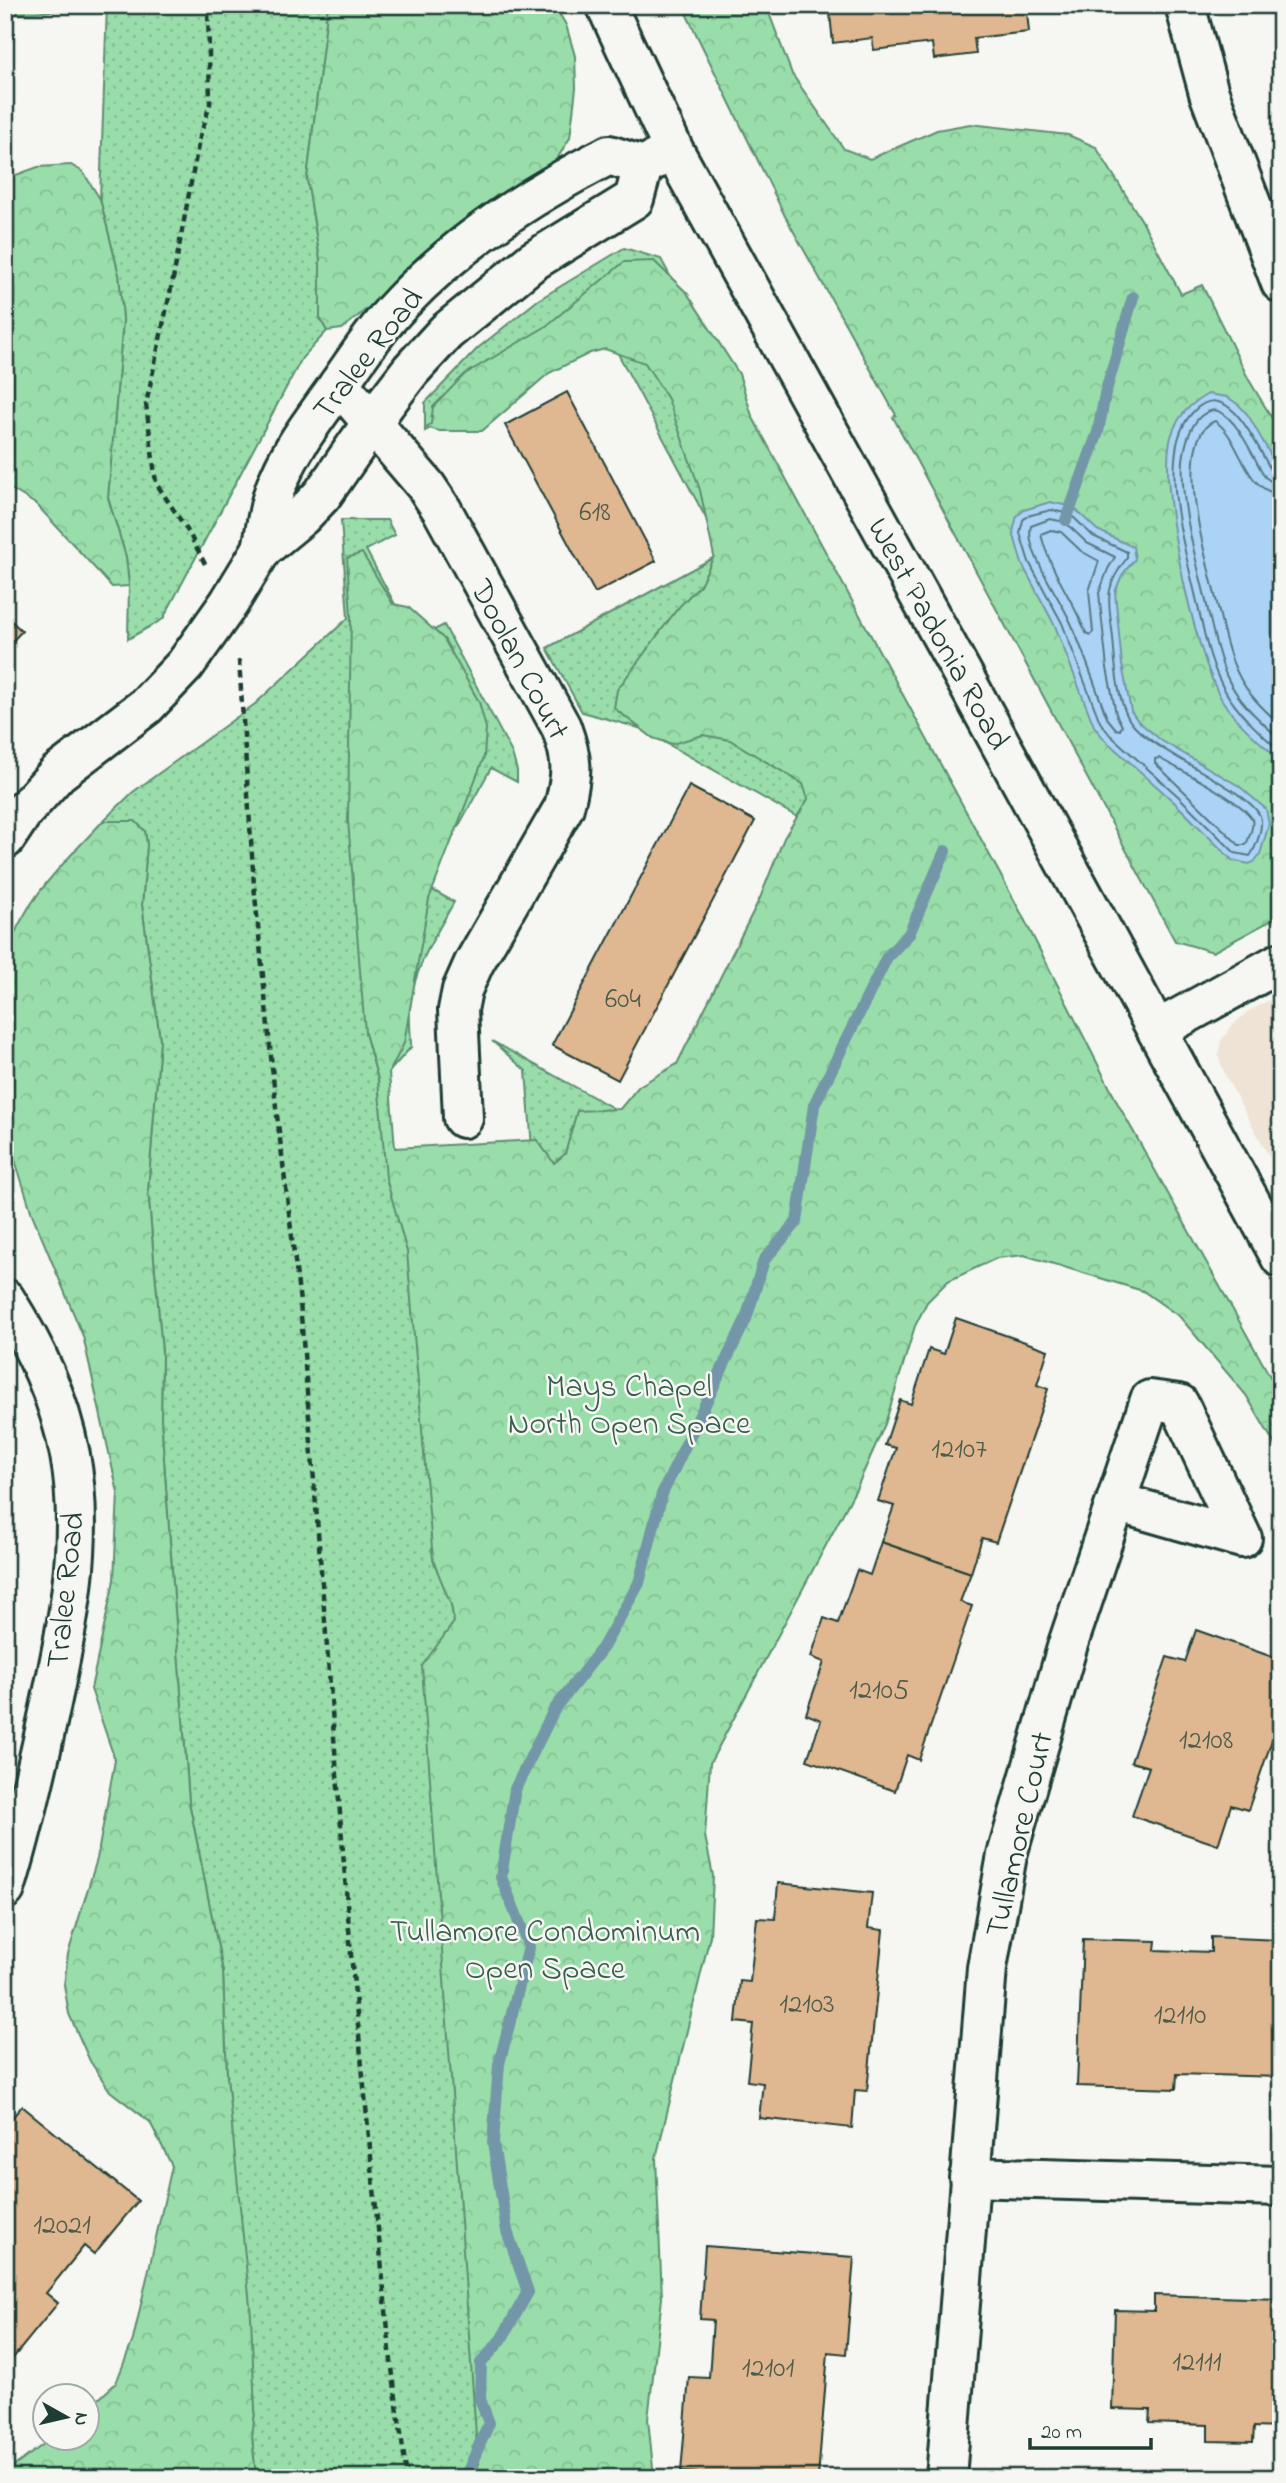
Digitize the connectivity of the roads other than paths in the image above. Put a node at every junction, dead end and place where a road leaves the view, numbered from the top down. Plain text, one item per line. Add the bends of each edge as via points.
1 (606, 5) edge
2 (1185, 5) edge
3 (659, 158) junction
4 (1281, 283) edge
5 (339, 384) junction
6 (372, 422) junction
7 (262, 549) junction
8 (5, 839) edge
9 (1281, 962) edge
10 (1157, 1030) junction
11 (463, 1118) dead end
12 (1281, 1258) edge
13 (5, 1299) edge
14 (1116, 1502) dead end
15 (5, 1889) edge
16 (969, 2177) junction
17 (1281, 2186) edge
18 (946, 2478) edge

1 - 3 street, West Padonia Road
2 - 4 street via 1209,93
3 - 5 street, Tralee Road via 609,155 559,180 461,247 401,303
3 - 6 street, Tralee Road via 634,199 533,261 446,332
3 - 10 street, West Padonia Road
5 - 6 street, Doolan Court
5 - 7 street, Tralee Road via 279,478
6 - 7 street, Tralee Road via 322,495
6 - 11 street, Doolan Court via 442,510 561,727 570,754 571,780 564,807 462,990 457,1010
7 - 8 street, Tralee Road via 185,665 146,706 58,773
9 - 10 street
10 - 12 street, West Padonia Road
13 - 15 street, Tralee Road via 32,1341 54,1394 70,1456 75,1513 67,1630 26,1821
14 - 16 street, Tullamore Court via 1064,1656 1007,1855 987,1968
16 - 17 street
16 - 18 street, Tullamore Court

